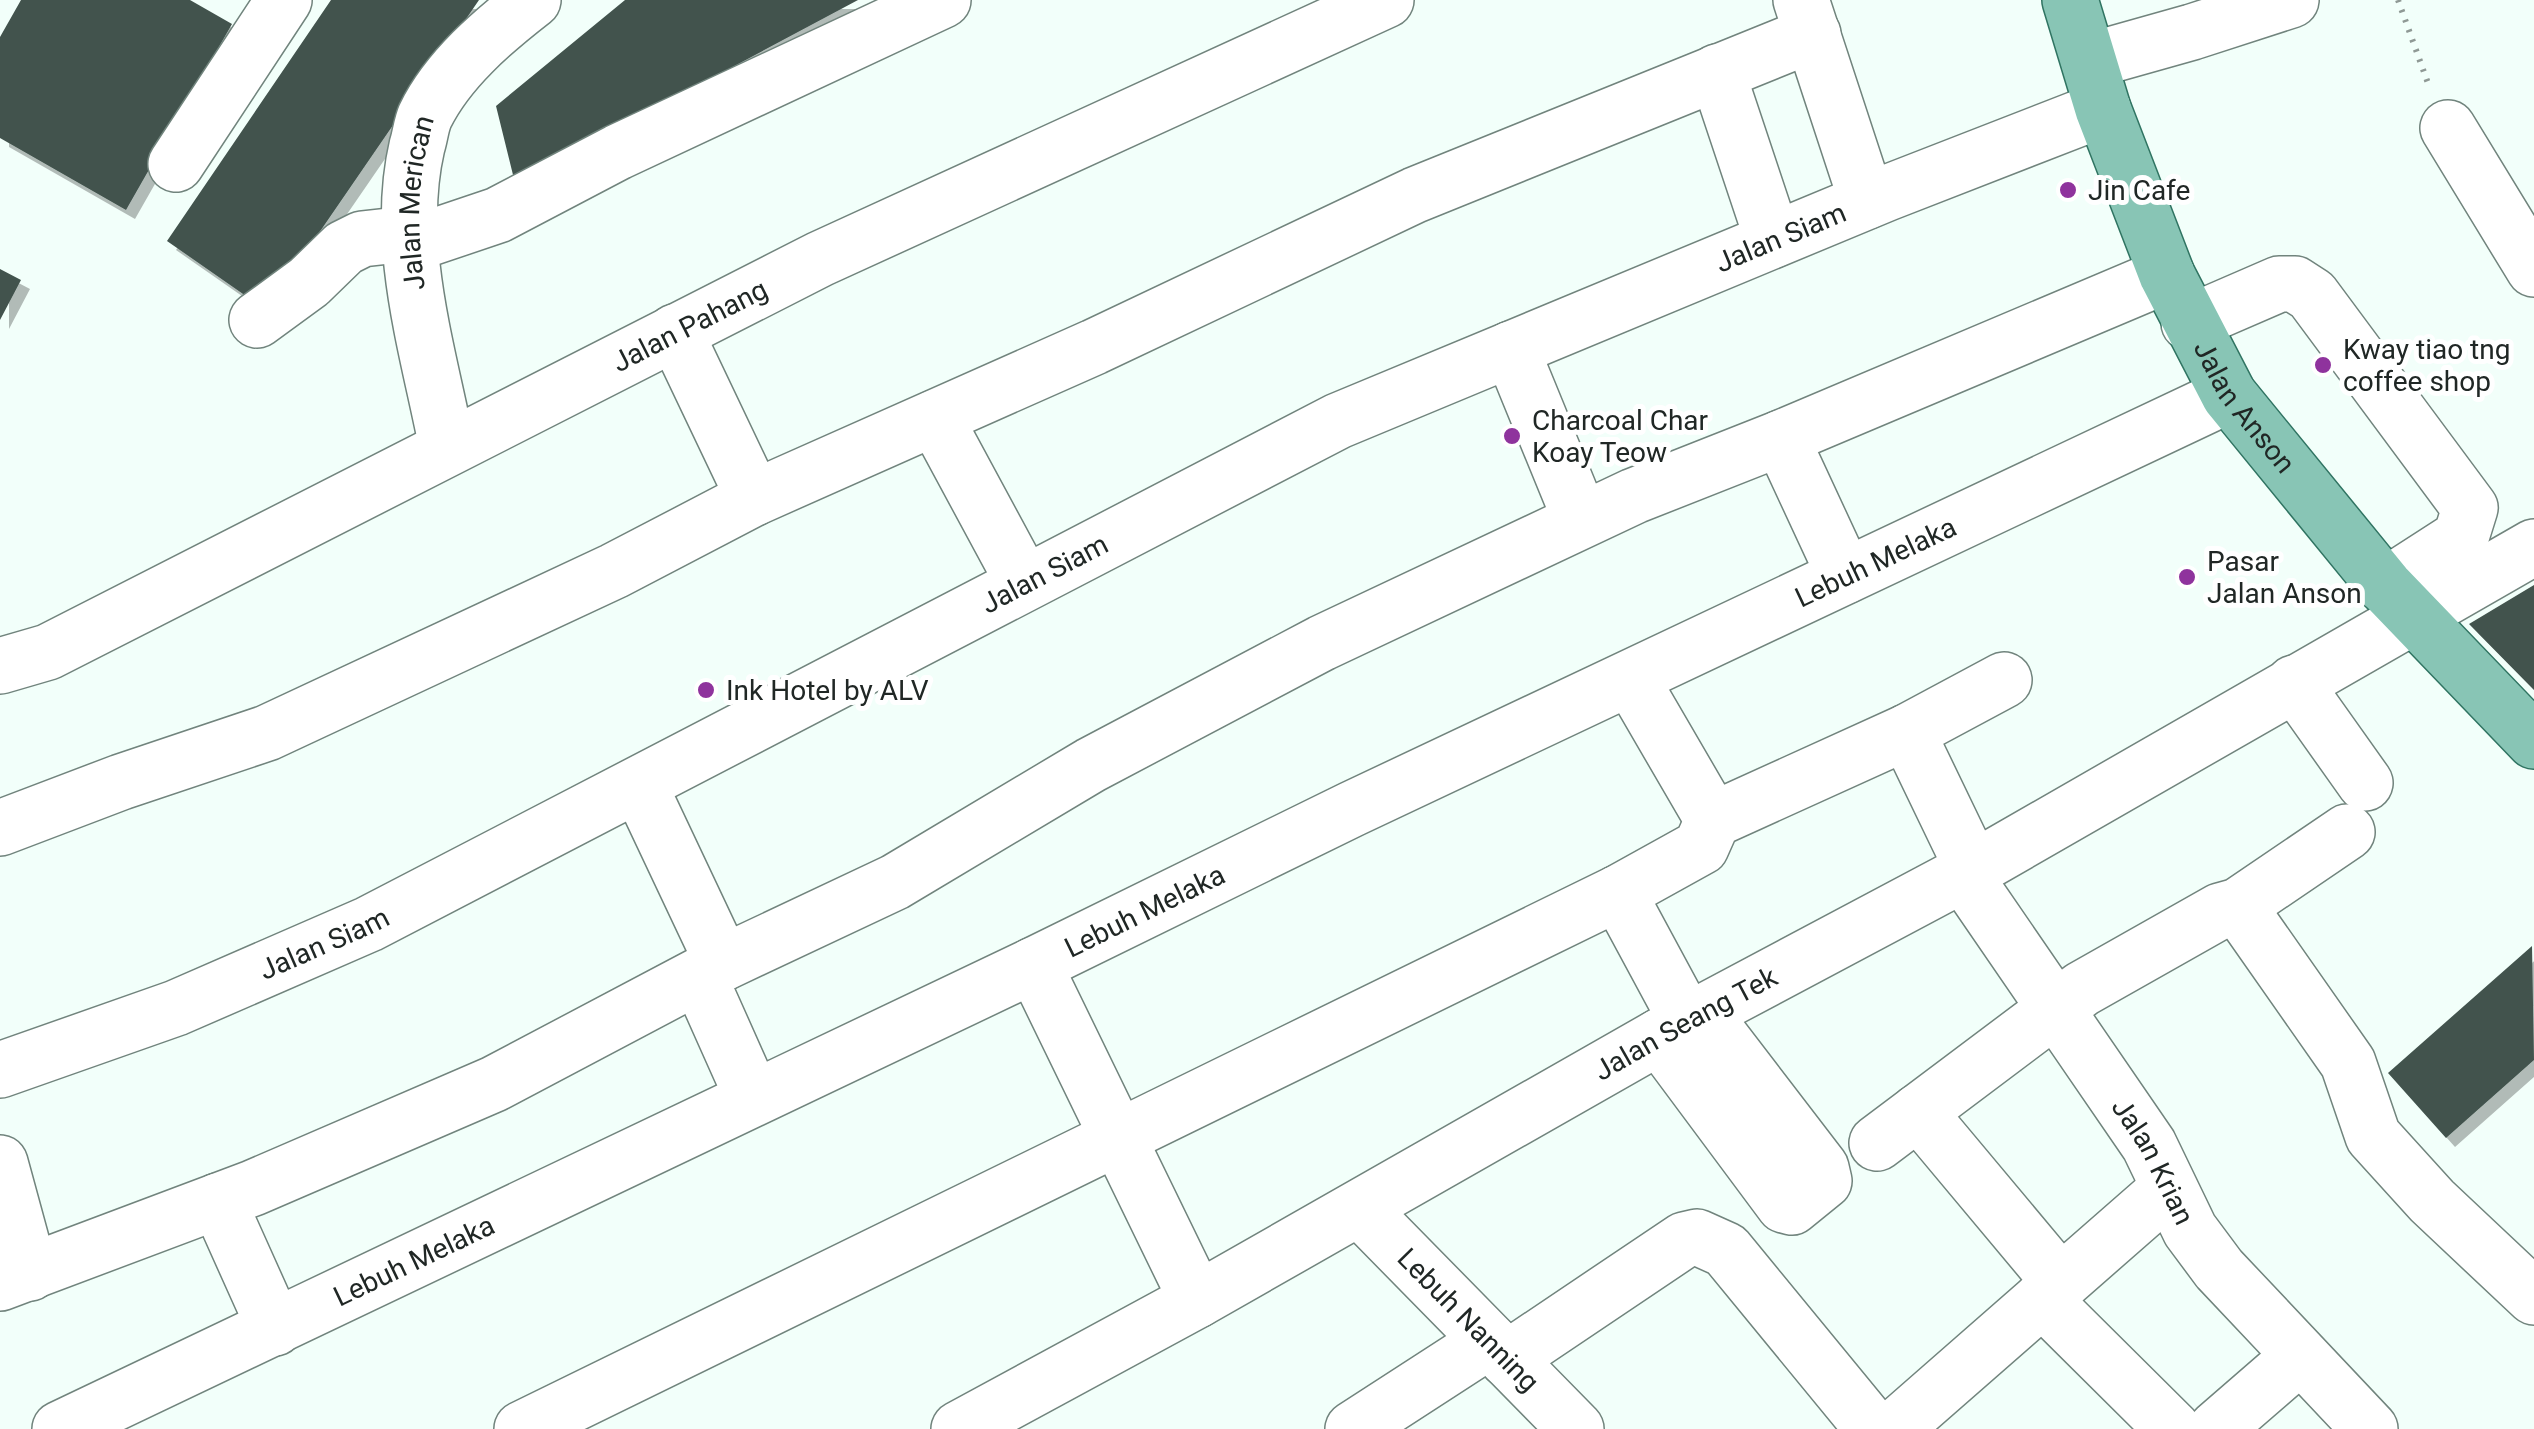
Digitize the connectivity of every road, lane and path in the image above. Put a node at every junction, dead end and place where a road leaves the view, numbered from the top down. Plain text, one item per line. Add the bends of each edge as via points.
1 (534, 0) edge
2 (943, 0) edge
3 (1386, 0) edge
4 (2070, 0) edge
5 (2291, 0) edge
6 (2398, 0) edge
7 (265, 5) edge
8 (1329, 13) edge
9 (2188, 16) edge
10 (1807, 17) edge
11 (1717, 72) junction
12 (2096, 85) junction
13 (2448, 128) joint
14 (176, 164) dead end
15 (1867, 201) junction
16 (408, 239) junction
17 (1773, 240) junction
18 (2534, 269) edge
19 (2178, 299) junction
20 (257, 320) dead end
21 (675, 332) junction
22 (1510, 349) junction
23 (2229, 395) junction
24 (934, 418) junction
25 (1781, 438) junction
26 (447, 447) junction
27 (754, 498) junction
28 (1581, 520) junction
29 (2534, 547) edge
30 (1845, 576) junction
31 (1024, 583) junction
32 (2398, 601) junction
33 (0, 666) edge
34 (1631, 679) junction
35 (2004, 680) dead end
36 (2294, 683) junction
37 (1907, 732) junction
38 (2534, 741) edge
39 (638, 786) junction
40 (1713, 820) junction
41 (0, 828) edge
42 (1968, 871) junction
43 (1618, 893) junction
44 (2238, 906) junction
45 (1034, 965) junction
46 (711, 970) junction
47 (2054, 1008) junction
48 (1695, 1017) junction
49 (0, 1070) edge
50 (754, 1098) junction
51 (1878, 1130) junction
52 (1117, 1136) junction
53 (0, 1163) edge
54 (2168, 1189) junction
55 (218, 1202) junction
56 (1360, 1209) junction
57 (15, 1278) edge
58 (2052, 1291) junction
59 (2534, 1297) edge
60 (1197, 1300) junction
61 (274, 1328) junction
62 (1498, 1350) junction
63 (2299, 1357) junction
64 (145, 1412) edge
65 (60, 1429) edge
66 (522, 1429) edge
67 (959, 1429) edge
68 (1353, 1429) edge
69 (1576, 1429) edge
70 (1872, 1429) edge
71 (1894, 1429) edge
72 (2173, 1429) edge
73 (2216, 1429) edge
74 (2370, 1429) edge

1 - 16 street, Jalan Merican via 459,67 424,118 411,174
2 - 16 street via 498,215
3 - 8 street, Jalan Pahang
4 - 12 main road, Jalan Anson
5 - 9 street, Jalan Siam
6 - 13 path
7 - 14 street
8 - 21 street, Jalan Pahang
9 - 12 street, Jalan Siam
10 - 11 street
10 - 15 street
11 - 17 street
11 - 24 street via 1415,195
12 - 15 street, Jalan Siam
12 - 19 main road, Jalan Anson
13 - 18 street
15 - 17 street, Jalan Siam
16 - 20 street via 362,239 344,248
16 - 26 street, Jalan Merican
17 - 22 street, Jalan Siam
19 - 23 main road, Jalan Anson
19 - 25 street
19 - 32 street via 2279,284 2296,284 2312,295 2470,508 2461,537
21 - 26 street, Jalan Pahang
21 - 27 street
22 - 28 street
22 - 31 street, Jalan Siam via 1294,442
23 - 30 street, Lebuh Melaka
23 - 32 main road, Jalan Anson
24 - 27 street
24 - 31 street
25 - 28 street
25 - 30 street
26 - 33 street, Jalan Pahang via 48,652
27 - 41 street via 267,733
28 - 46 street via 1322,642 1091,765 895,882
29 - 32 street
30 - 34 street, Lebuh Melaka
31 - 39 street, Jalan Siam
32 - 36 street, Jalan Seang Tek
32 - 38 main road, Jalan Anson
34 - 40 street
34 - 45 street, Lebuh Melaka
35 - 37 street
36 - 42 street, Jalan Seang Tek
36 - 44 street via 2356,807
37 - 40 street
37 - 42 street, Jalan Krian
39 - 46 street
39 - 49 street, Jalan Siam via 369,924 176,1008
40 - 43 street via 1701,847
42 - 47 street, Jalan Krian
42 - 48 street, Jalan Seang Tek
43 - 48 street
43 - 52 street
44 - 47 street
44 - 59 street via 2348,1062 2372,1136
45 - 50 street, Lebuh Melaka
45 - 52 street
46 - 50 street
46 - 55 street via 494,1084
47 - 51 street
47 - 54 street, Jalan Krian via 2149,1145
48 - 51 street
48 - 56 street, Jalan Seang Tek
50 - 61 street, Lebuh Melaka
51 - 58 street
52 - 60 street
52 - 66 street
53 - 57 street
54 - 58 street
54 - 63 street, Jalan Krian via 2219,1269
55 - 57 street
55 - 61 street
56 - 60 street, Jalan Seang Tek
56 - 62 street, Lebuh Nanning
58 - 71 street
58 - 72 street
60 - 67 street, Jalan Seang Tek
61 - 64 street, Lebuh Melaka
62 - 68 street
62 - 69 street, Lebuh Nanning
62 - 70 street via 1696,1237 1726,1250
63 - 73 street
63 - 74 street, Jalan Krian
64 - 65 street, Lebuh Melaka

